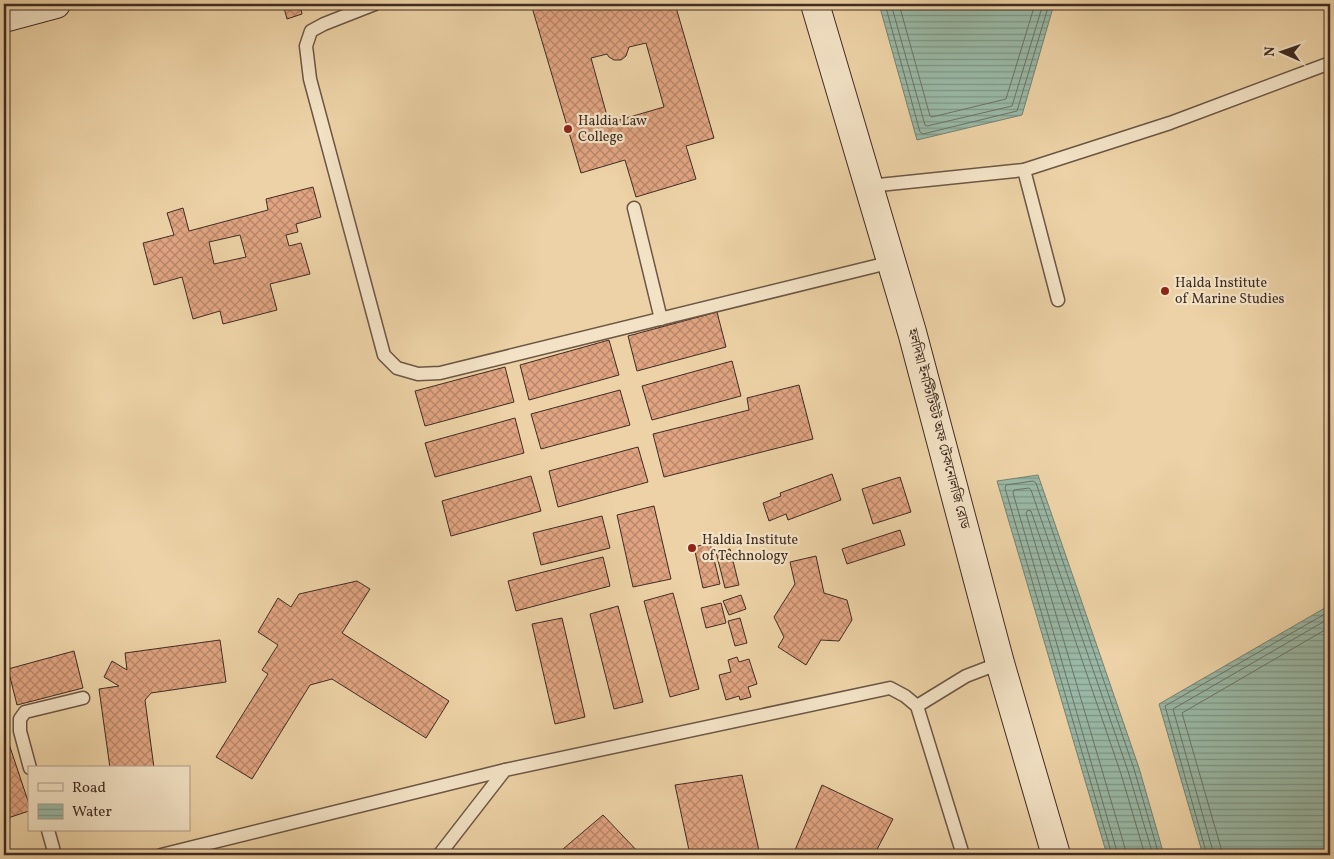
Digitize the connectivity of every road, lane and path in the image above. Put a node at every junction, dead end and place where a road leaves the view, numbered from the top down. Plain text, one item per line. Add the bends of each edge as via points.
1 (56, 4) edge
2 (375, 4) edge
3 (815, 4) edge
4 (4, 18) edge
5 (1330, 63) edge
6 (1024, 170) junction
7 (869, 186) junction
8 (634, 208) dead end
9 (892, 262) junction
10 (1058, 300) dead end
11 (661, 319) junction
12 (1000, 663) junction
13 (83, 698) dead end
14 (917, 706) junction
15 (29, 766) edge
16 (505, 770) junction
17 (49, 832) edge
18 (55, 855) edge
19 (161, 855) edge
20 (439, 855) edge
21 (963, 855) edge
22 (1056, 855) edge

1 - 4 street
2 - 11 lane via 311,31 306,46 310,79 384,355 397,368 418,374 440,373
3 - 7 street, হলদিয়া ইনস্টিটিউট অফ টেকনোলজি রোড
5 - 6 lane via 1170,123
6 - 7 lane
6 - 10 lane
7 - 9 street, হলদিয়া ইনস্টিটিউট অফ টেকনোলজি রোড
8 - 11 lane
9 - 11 lane
9 - 12 street, হলদিয়া ইনস্টিটিউট অফ টেকনোলজি রোড
12 - 14 lane via 966,676
12 - 22 street, হলদিয়া ইনস্টিটিউট অফ টেকনোলজি রোড
13 - 15 lane via 25,712 20,719 20,731
14 - 16 lane via 890,688
14 - 21 lane
16 - 19 lane
16 - 20 lane
17 - 18 lane

